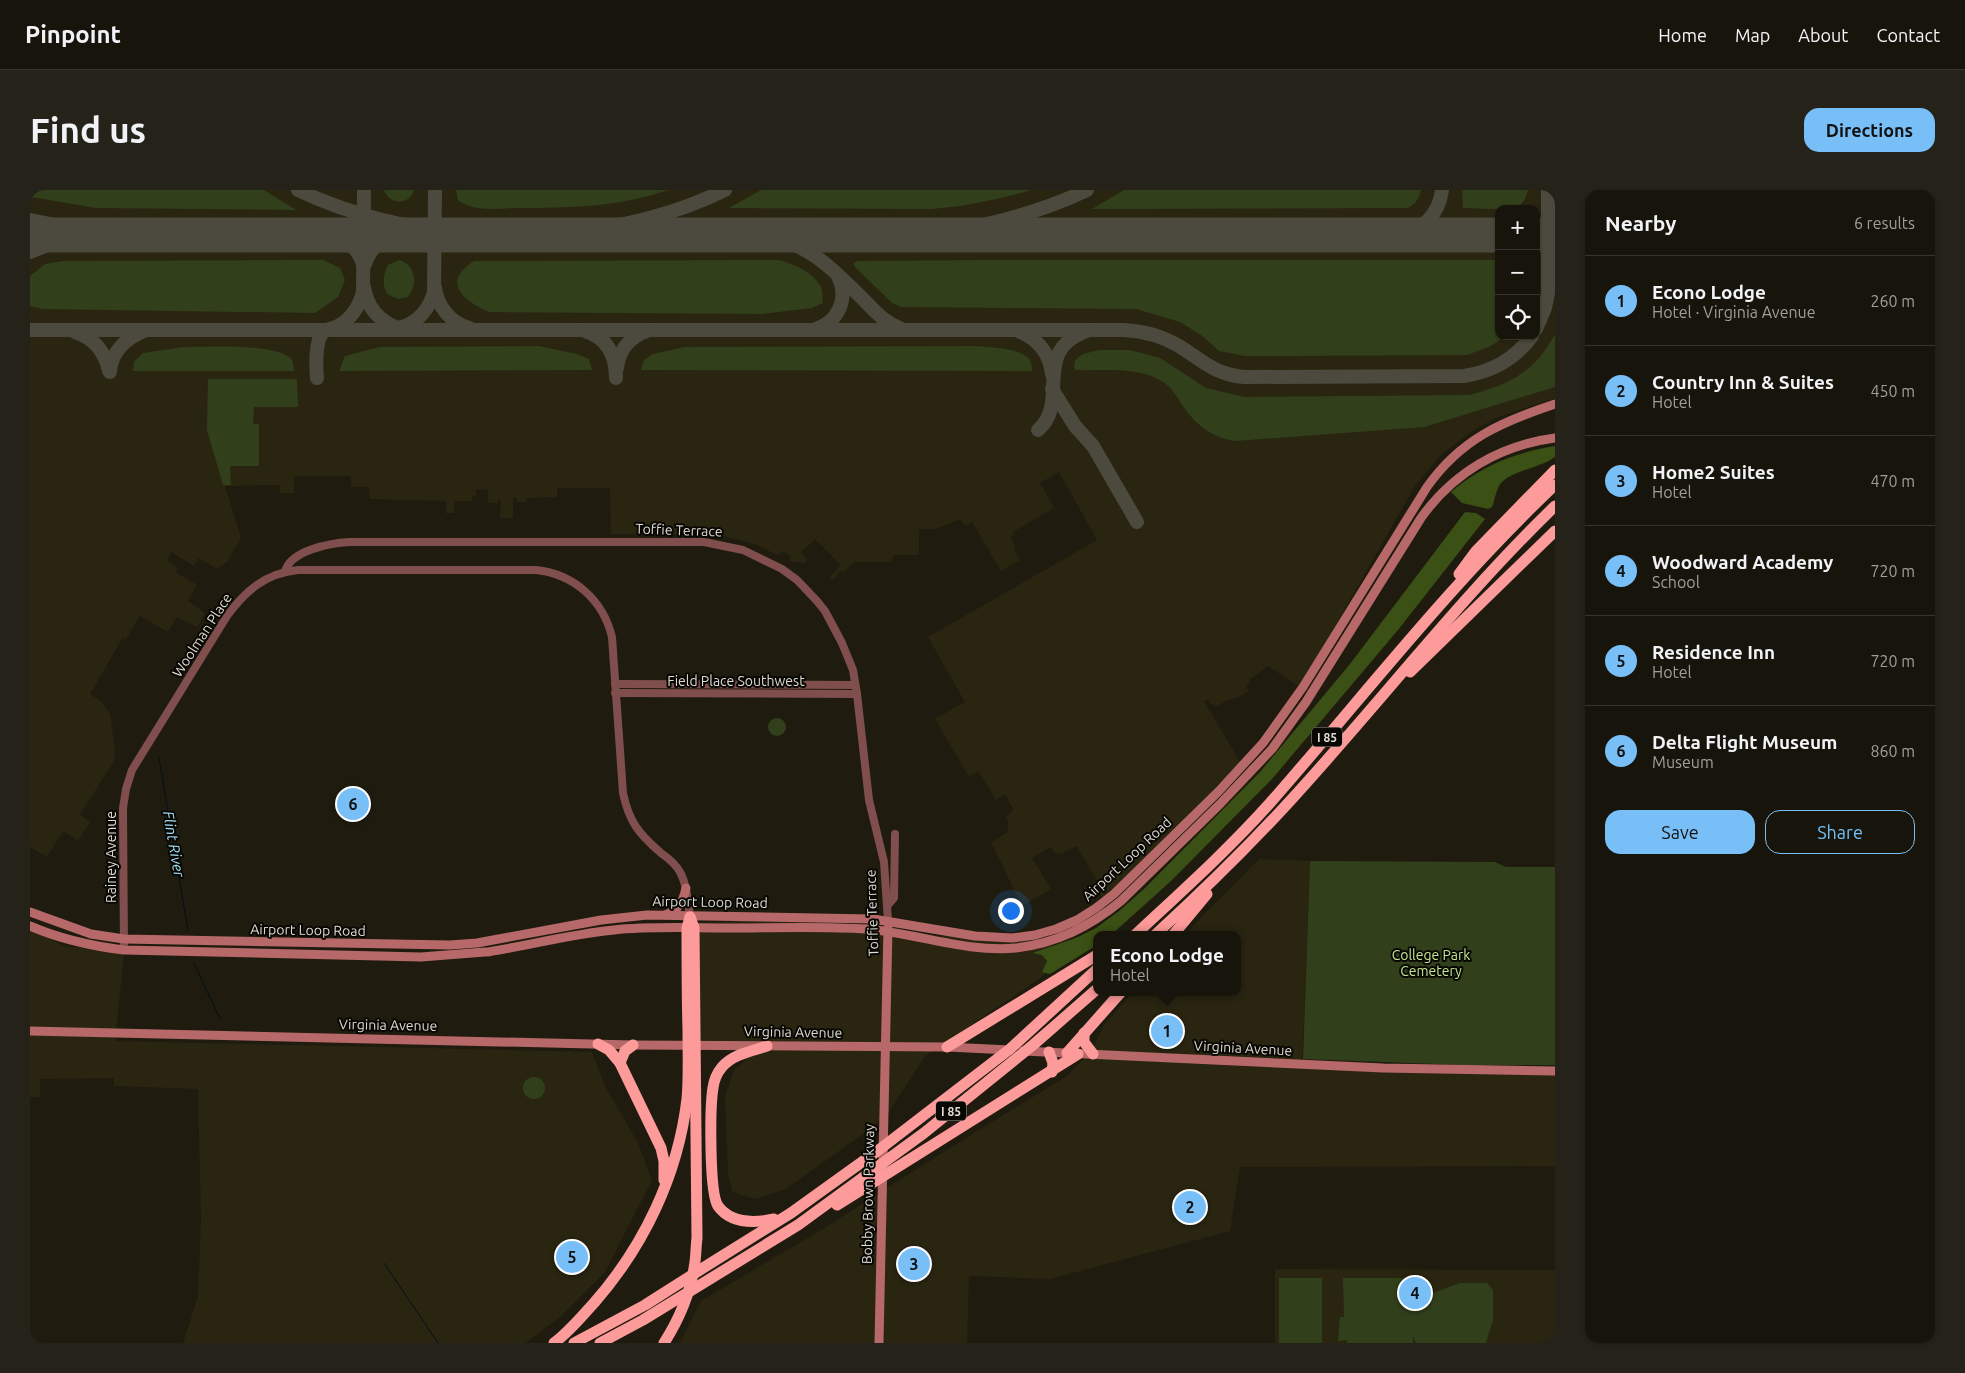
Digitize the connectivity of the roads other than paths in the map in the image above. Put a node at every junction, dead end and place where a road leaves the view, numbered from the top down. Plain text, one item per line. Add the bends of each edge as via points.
1 (1555, 404) edge
2 (1555, 438) edge
3 (1555, 470) edge
4 (1555, 485) edge
5 (1555, 506) edge
6 (1555, 531) edge
7 (285, 572) junction
8 (1434, 610) junction
9 (615, 684) junction
10 (697, 684) junction
11 (855, 685) junction
12 (1392, 685) junction
13 (754, 689) junction
14 (799, 689) junction
15 (616, 693) junction
16 (697, 693) junction
17 (857, 694) junction
18 (134, 765) joint
19 (895, 834) dead end
20 (1216, 861) junction
21 (1222, 872) junction
22 (686, 888) junction
23 (888, 905) junction
24 (30, 912) edge
25 (663, 916) junction
26 (888, 921) junction
27 (690, 924) junction
28 (30, 926) edge
29 (1132, 931) edge
30 (1139, 931) edge
31 (1159, 931) edge
32 (1176, 931) edge
33 (888, 932) junction
34 (124, 939) junction
35 (124, 950) junction
36 (1093, 957) edge
37 (1093, 973) edge
38 (1093, 992) edge
39 (1117, 996) edge
40 (30, 1031) edge
41 (1084, 1032) junction
42 (598, 1044) junction
43 (633, 1045) junction
44 (767, 1046) junction
45 (885, 1046) junction
46 (947, 1047) junction
47 (1049, 1052) junction
48 (1073, 1053) junction
49 (1093, 1054) junction
50 (620, 1063) junction
51 (1555, 1071) edge
52 (1052, 1072) junction
53 (664, 1190) junction
54 (781, 1218) junction
55 (798, 1225) junction
56 (554, 1343) edge
57 (574, 1343) edge
58 (600, 1343) edge
59 (664, 1343) edge
60 (879, 1343) edge

1 - 26 main road, Airport Loop Road via 1484,433 1458,451 1427,487 1297,696 1263,743 1219,791 1096,908 1056,929 1035,935 995,938
2 - 33 main road, Airport Loop Road via 1526,444 1488,458 1442,492 1421,518 1306,702 1261,762 1103,916 1060,938 1014,948 981,947
3 - 8 highway via 1476,551
4 - 8 highway, I 85
5 - 12 highway, I 85 via 1490,571
6 - 12 highway via 1426,657
7 - 9 street, Woolman Place via 546,571 568,580 591,596 599,606 610,627
7 - 11 street, Toffie Terrace via 288,565 306,552 342,542 719,544 769,561 808,591 825,611 842,643
7 - 18 street, Woolman Place via 261,582 236,603
8 - 20 highway, I 85
9 - 10 street, Field Place Southwest
9 - 15 street, Woolman Place
10 - 13 street, Field Place Southwest
10 - 16 street
11 - 14 street, Field Place Southwest
11 - 17 street, Toffie Terrace
12 - 21 highway, I 85 via 1290,801
13 - 14 street, Field Place Southwest
13 - 16 street, Field Place Southwest
14 - 17 street, Field Place Southwest
15 - 16 street, Field Place Southwest
15 - 22 street, Woolman Place via 626,809 640,833 674,863
17 - 23 street, Toffie Terrace via 868,792 884,862
18 - 34 street, Rainey Avenue via 124,802
19 - 23 street via 894,898
20 - 29 highway via 1199,869
20 - 30 highway, I 85
21 - 31 highway, I 85
21 - 32 highway
22 - 25 main road via 676,910
22 - 27 street
23 - 26 street, Toffie Terrace
24 - 34 main road, Airport Loop Road via 91,934
25 - 27 main road, Airport Loop Road
25 - 34 main road, Airport Loop Road via 621,917 450,945
26 - 27 main road, Airport Loop Road via 833,918
26 - 33 main road, Toffie Terrace
27 - 33 main road, Airport Loop Road
27 - 35 main road, Airport Loop Road via 614,930 486,952 421,957
27 - 53 highway via 686,1100 677,1148
27 - 59 highway via 696,1063 696,1245 690,1287
28 - 35 main road, Airport Loop Road via 62,939
33 - 45 main road, Toffie Terrace
34 - 35 street, Rainey Avenue
36 - 46 highway
37 - 54 highway, I 85 via 1010,1049 880,1149
38 - 55 highway, I 85 via 924,1133
39 - 41 highway
40 - 42 main road, Virginia Avenue
41 - 48 highway
41 - 49 highway via 1084,1042
42 - 43 main road, Virginia Avenue
42 - 50 highway via 609,1050
43 - 44 main road, Virginia Avenue
43 - 50 highway
44 - 45 main road, Virginia Avenue
44 - 54 highway via 737,1056 716,1075 712,1096 712,1186 719,1207 733,1218 753,1222
45 - 46 main road, Virginia Avenue
45 - 60 main road, Bobby Brown Parkway
46 - 47 main road, Virginia Avenue
47 - 48 main road, Virginia Avenue
47 - 52 highway
48 - 49 main road, Virginia Avenue
48 - 52 highway
49 - 51 main road, Virginia Avenue via 1383,1068
50 - 53 highway via 661,1148
52 - 55 highway via 815,1219
53 - 56 highway via 629,1259 576,1323
54 - 57 highway, I 85 via 645,1305
55 - 58 highway, I 85

